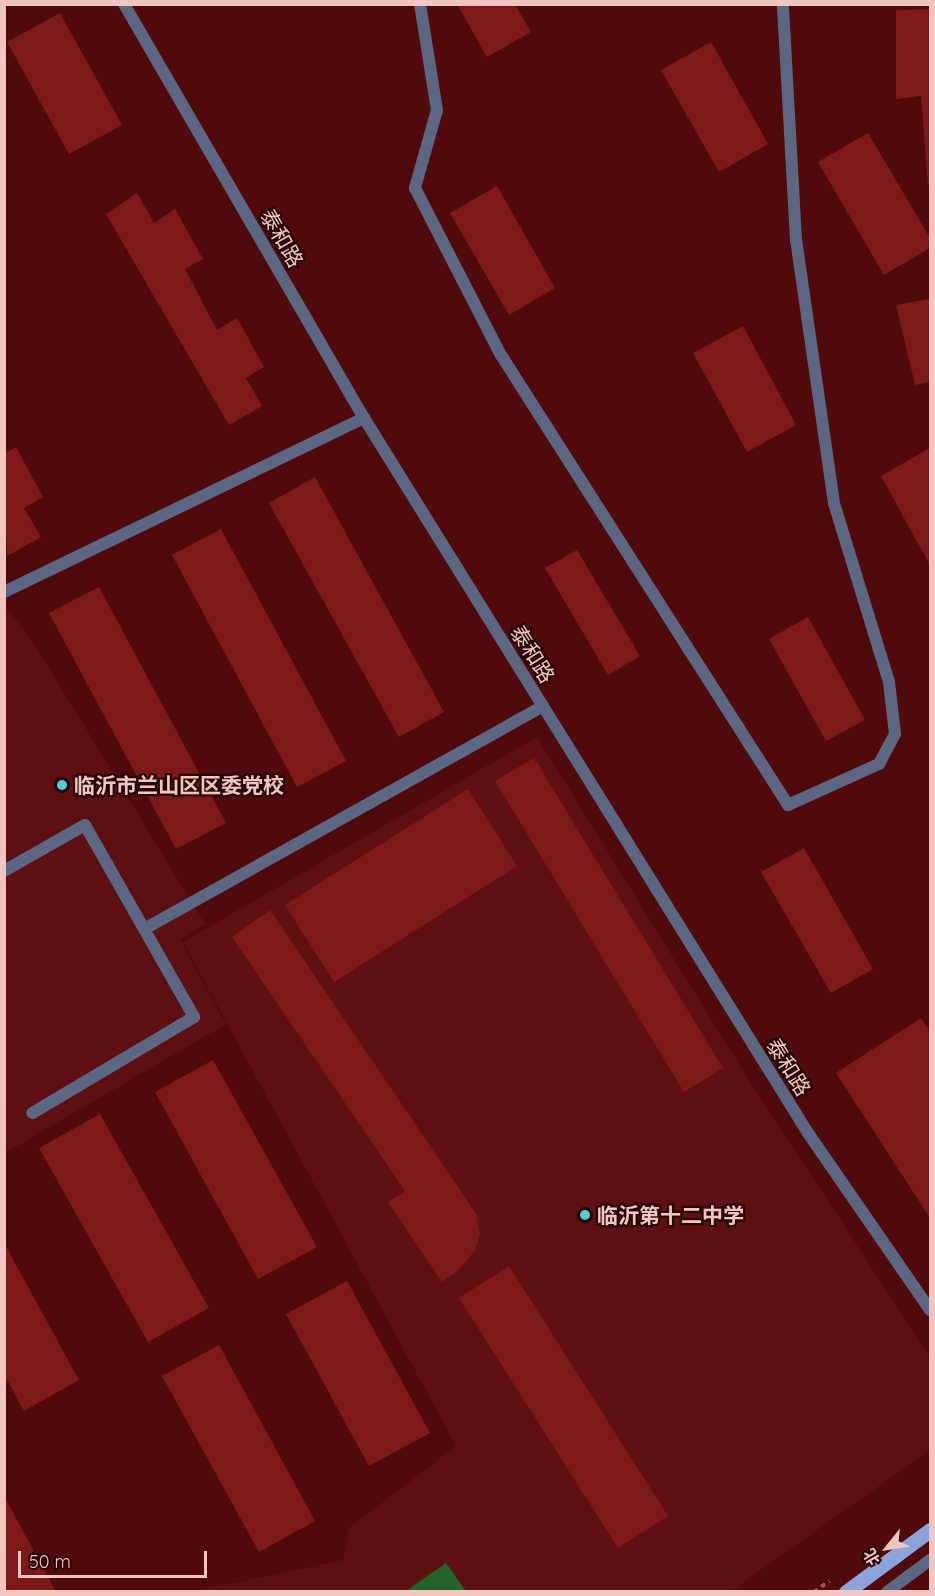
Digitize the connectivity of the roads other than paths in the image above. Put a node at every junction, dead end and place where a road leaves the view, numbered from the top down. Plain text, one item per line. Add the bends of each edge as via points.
1 (124, 4) edge
2 (420, 4) edge
3 (783, 4) edge
4 (364, 418) junction
5 (4, 592) edge
6 (543, 706) junction
7 (4, 871) edge
8 (146, 928) junction
9 (32, 1113) dead end
10 (930, 1310) edge
11 (930, 1530) edge
12 (930, 1560) edge
13 (846, 1592) edge
14 (886, 1592) edge

1 - 4 street, 泰和路
2 - 3 street via 437,110 415,188 501,355 788,805 879,764 894,734 889,682 834,503 796,240
4 - 5 street
4 - 6 street, 泰和路
6 - 8 street
6 - 10 street, 泰和路 via 808,1133
7 - 8 street via 85,825
8 - 9 street via 194,1017
11 - 13 main road
12 - 14 street

